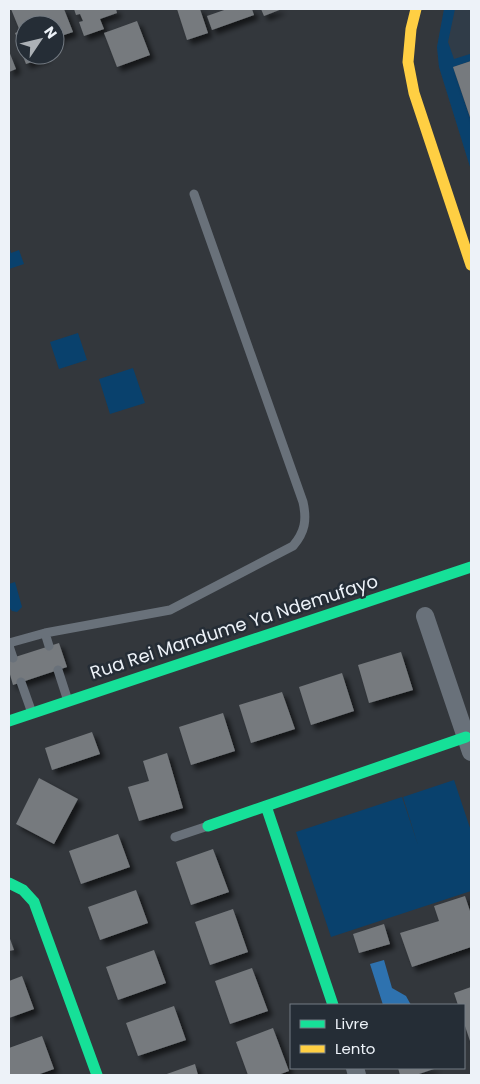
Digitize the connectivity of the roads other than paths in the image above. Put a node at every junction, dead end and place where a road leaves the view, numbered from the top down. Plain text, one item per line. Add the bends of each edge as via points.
1 (416, 9) edge
2 (194, 194) dead end
3 (471, 265) edge
4 (471, 567) edge
5 (425, 616) dead end
6 (45, 633) junction
7 (9, 644) edge
8 (49, 646) dead end
9 (13, 658) dead end
10 (58, 670) dead end
11 (21, 682) dead end
12 (68, 701) junction
13 (32, 713) junction
14 (9, 721) edge
15 (469, 744) edge
16 (266, 806) junction
17 (208, 826) joint
18 (174, 837) dead end
19 (9, 883) edge
20 (334, 1004) edge
21 (97, 1075) edge

1 - 3 street via 408,62 414,93
2 - 6 lane via 303,502 306,517 301,536 293,546 170,610
4 - 12 street, Rua Rei Mandume Ya Ndemufayo
5 - 15 street
6 - 7 lane
6 - 8 lane
7 - 9 lane
10 - 12 lane
11 - 13 lane
12 - 13 street, Rua Rei Mandume Ya Ndemufayo
13 - 14 street, Rua Rei Mandume Ya Ndemufayo
15 - 16 street
16 - 17 street
16 - 20 street
17 - 18 lane
19 - 21 street via 23,890 34,902

